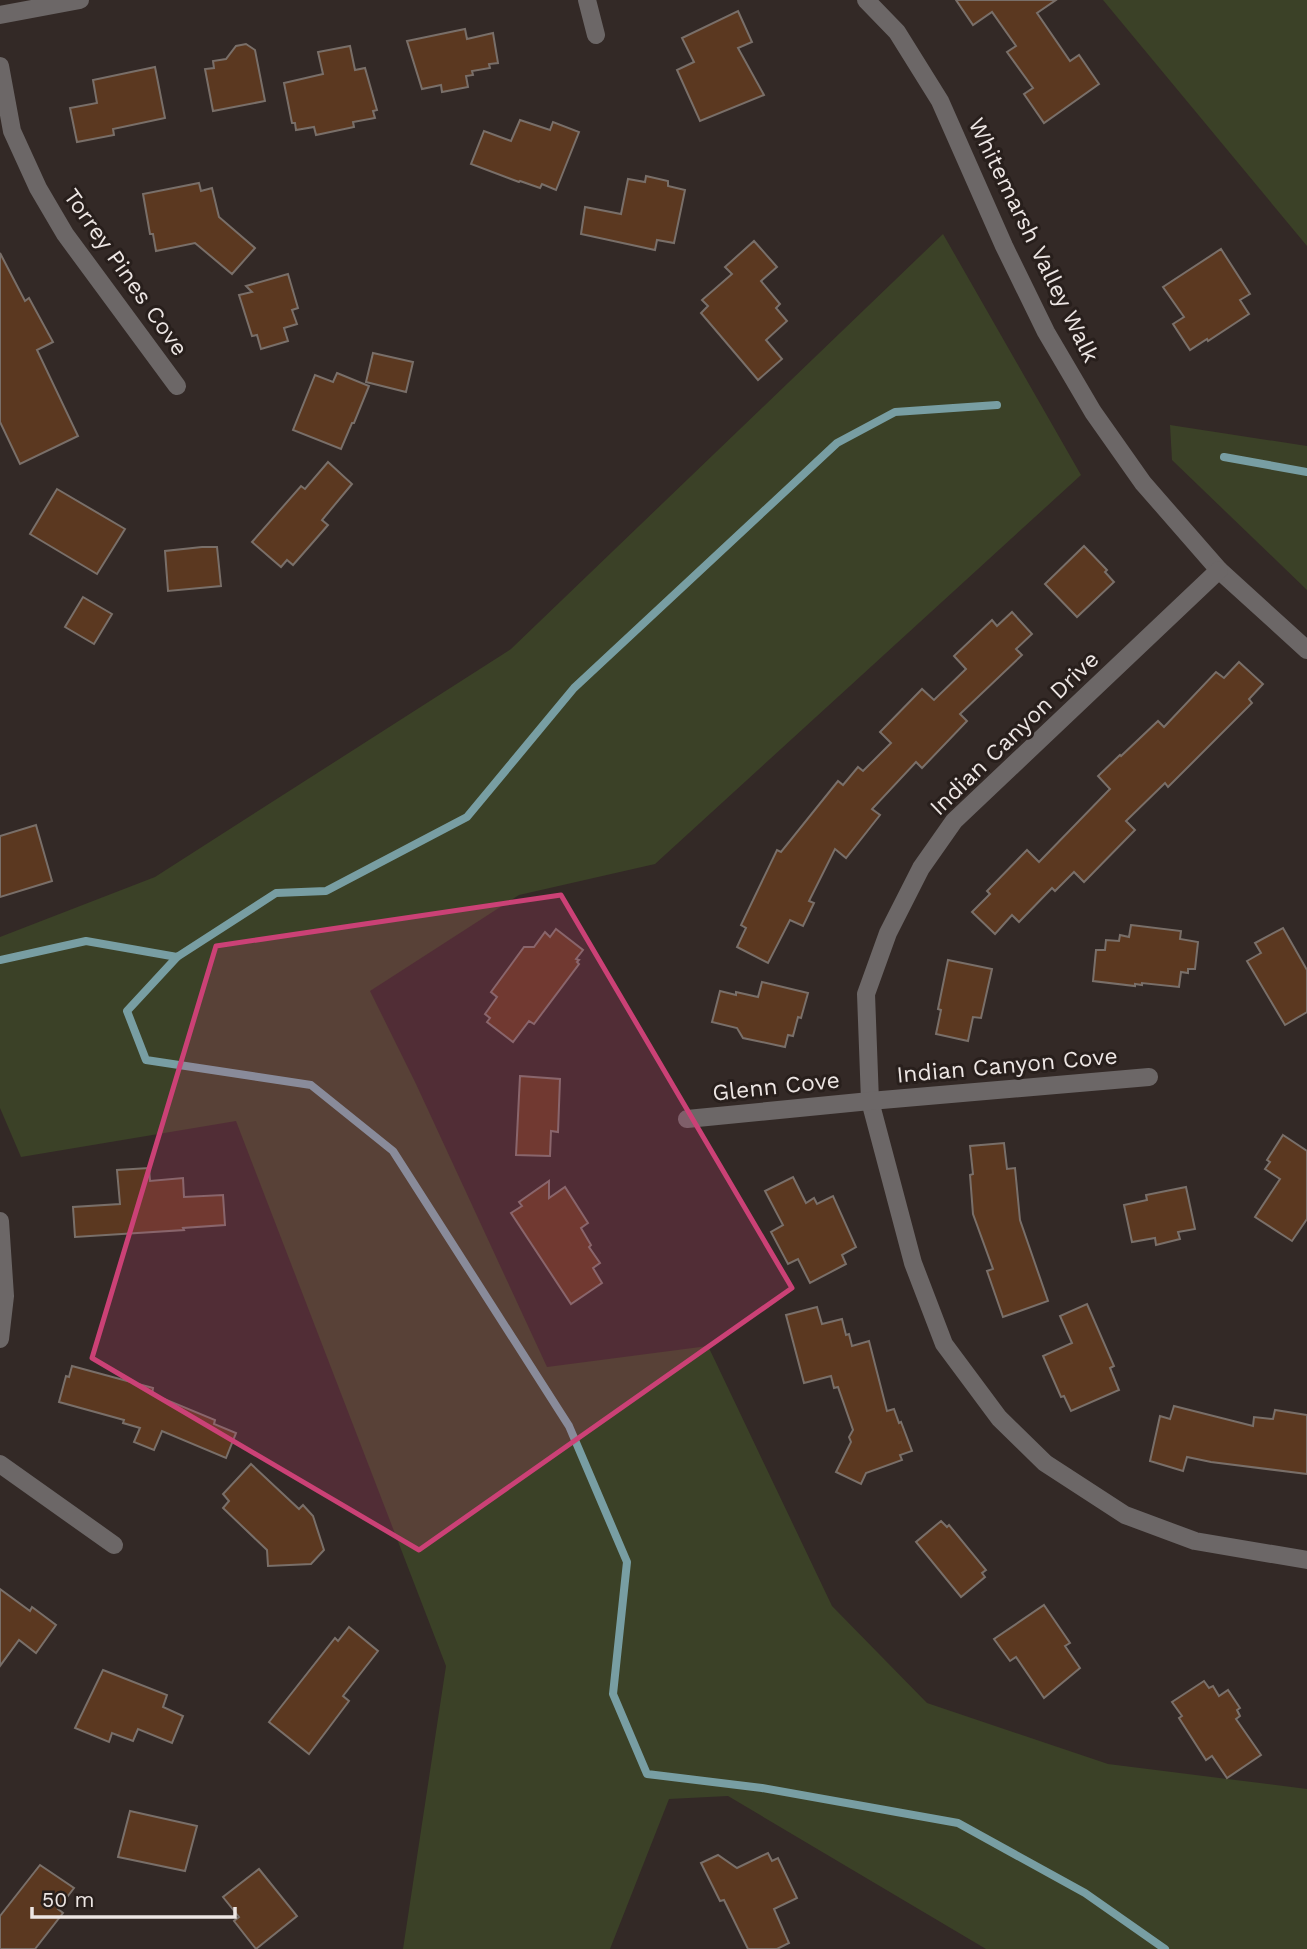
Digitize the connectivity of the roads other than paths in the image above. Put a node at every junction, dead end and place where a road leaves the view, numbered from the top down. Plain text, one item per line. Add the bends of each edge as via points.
1 (80, 0) edge
2 (587, 0) edge
3 (866, 0) edge
4 (0, 15) edge
5 (596, 35) dead end
6 (0, 66) edge
7 (177, 386) dead end
8 (1219, 570) junction
9 (1307, 650) edge
10 (1149, 1077) dead end
11 (870, 1101) junction
12 (687, 1119) dead end
13 (0, 1221) edge
14 (0, 1339) edge
15 (0, 1464) edge
16 (114, 1545) dead end
17 (1307, 1560) edge

1 - 4 street
2 - 5 street
3 - 8 street, Whitemarsh Valley Walk via 897,32 940,101 1046,332 1093,412 1143,483
6 - 7 street, Torrey Pines Cove via 12,131 38,188 65,234
8 - 9 street, Whitemarsh Valley Walk
8 - 11 street, Indian Canyon Drive via 954,821 920,868 888,933 866,994
10 - 11 street, Indian Canyon Cove
11 - 12 street, Glenn Cove
11 - 17 street, Indian Canyon Drive via 913,1263 944,1344 999,1418 1045,1463 1125,1515 1195,1541
13 - 14 street via 5,1296
15 - 16 street

